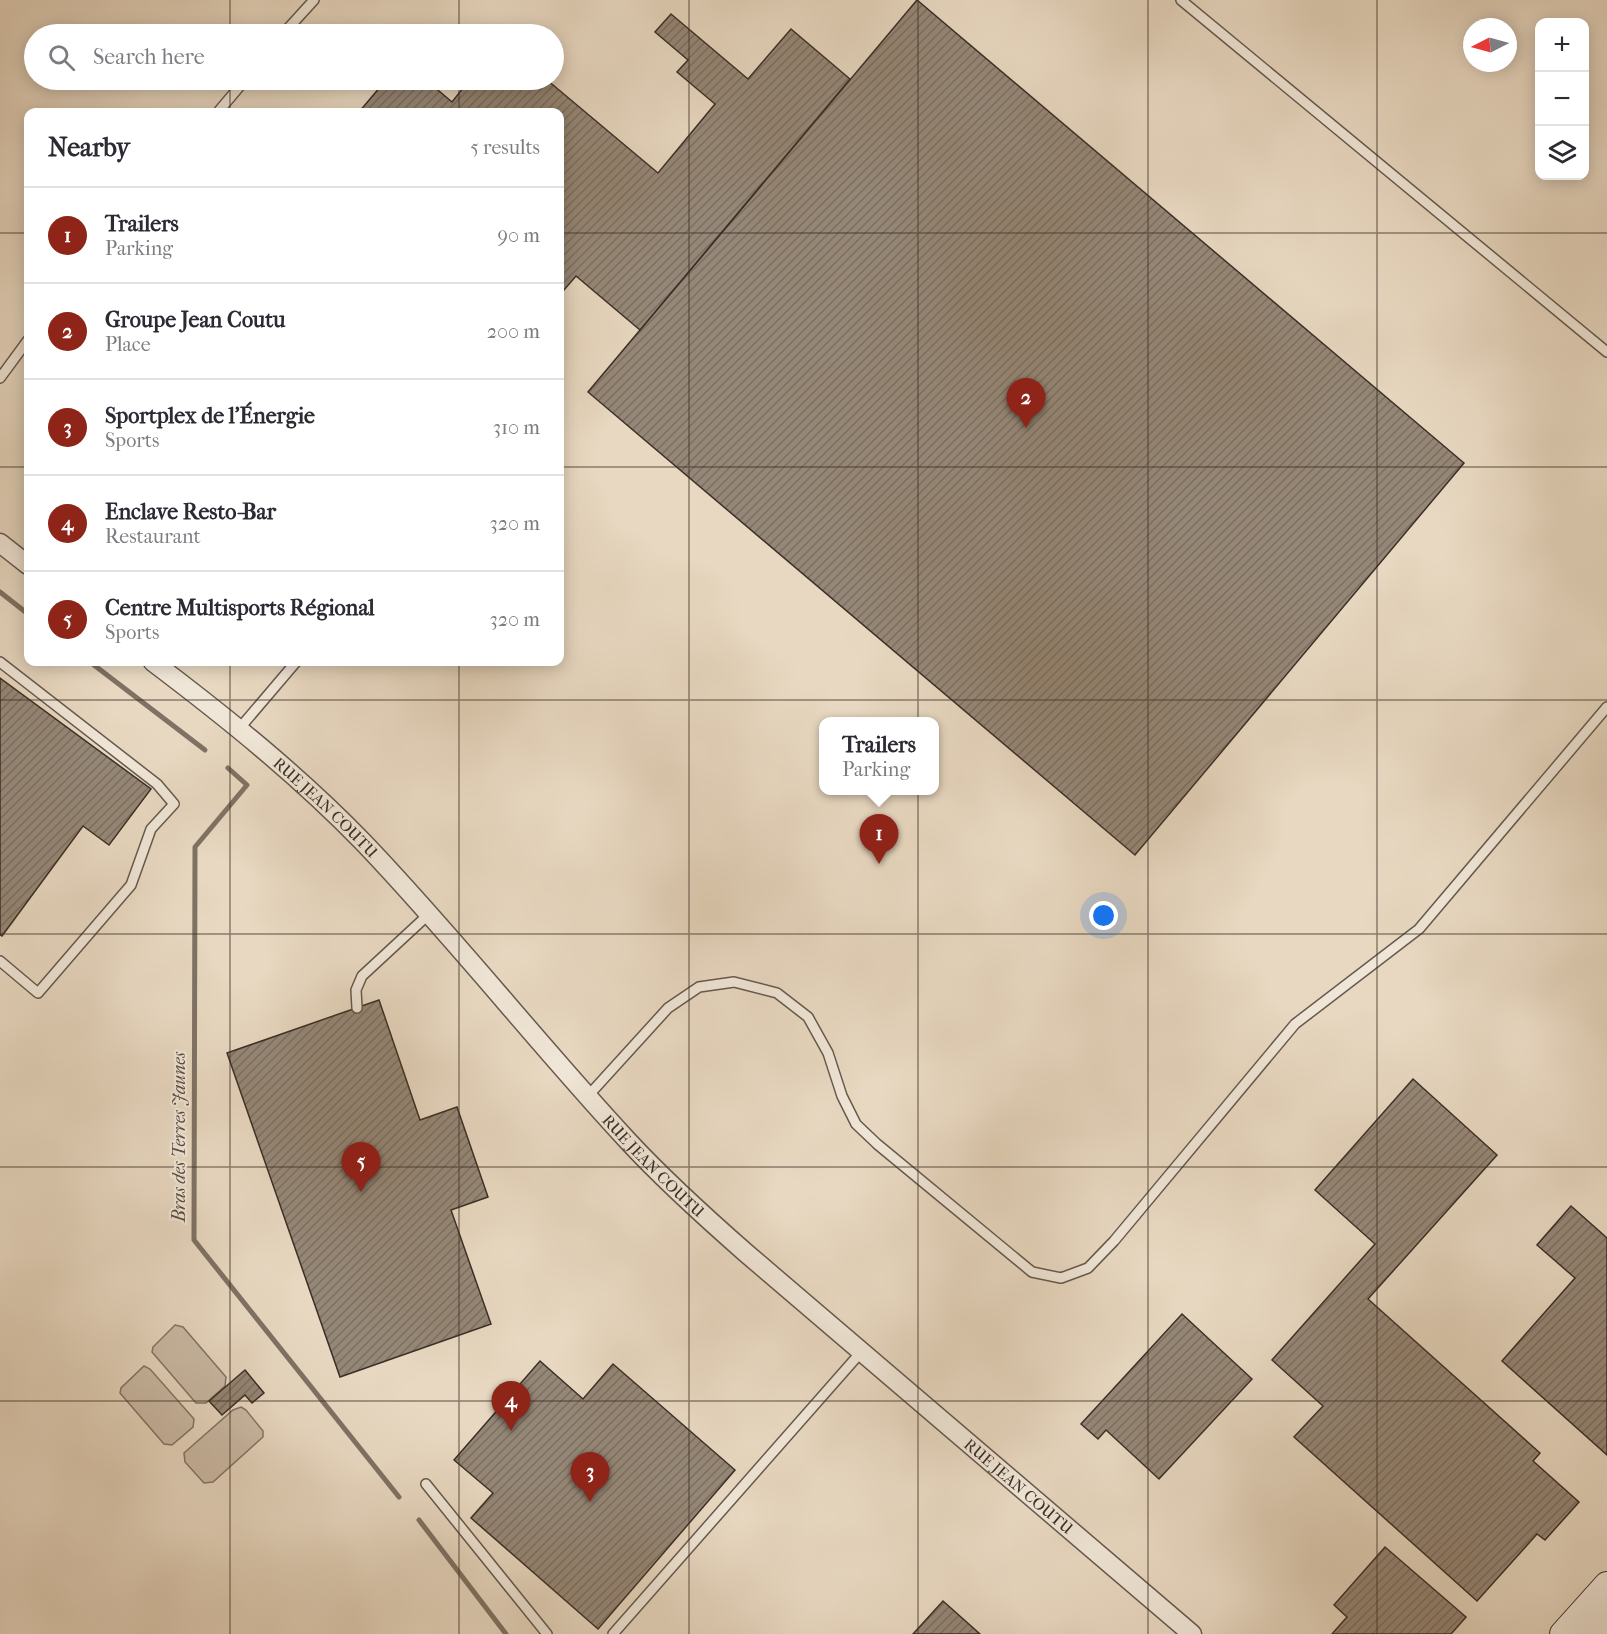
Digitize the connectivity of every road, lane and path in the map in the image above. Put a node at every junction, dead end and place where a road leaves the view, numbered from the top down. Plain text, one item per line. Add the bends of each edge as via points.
1 (314, 0) edge
2 (1181, 0) edge
3 (292, 24) edge
4 (237, 90) edge
5 (221, 108) edge
6 (24, 345) edge
7 (1607, 352) edge
8 (0, 378) edge
9 (0, 543) edge
10 (24, 562) edge
11 (0, 662) edge
12 (158, 666) edge
13 (293, 666) edge
14 (1607, 707) edge
15 (239, 729) junction
16 (429, 914) junction
17 (0, 961) edge
18 (357, 1008) dead end
19 (588, 1096) junction
20 (862, 1351) junction
21 (426, 1484) dead end
22 (1607, 1585) edge
23 (1607, 1617) edge
24 (547, 1634) edge
25 (613, 1634) edge
26 (1192, 1634) edge
27 (1563, 1634) edge
28 (1591, 1634) edge

1 - 3 lane
2 - 7 lane
4 - 5 lane
6 - 8 lane
9 - 10 street
11 - 17 lane via 157,784 174,804 150,829 131,885 38,993
12 - 15 street, RUE JEAN COUTU
13 - 15 lane
14 - 19 lane via 1419,929 1295,1024 1088,1268 1061,1278 1032,1272 877,1144 856,1124 828,1053 808,1017 777,993 734,982 699,987 668,1008
15 - 16 street, RUE JEAN COUTU via 336,815
16 - 18 lane via 362,976 356,990
16 - 19 street, RUE JEAN COUTU
19 - 20 street, RUE JEAN COUTU via 690,1202
20 - 25 lane
20 - 26 street, RUE JEAN COUTU
21 - 24 lane
22 - 27 main road
23 - 28 main road

